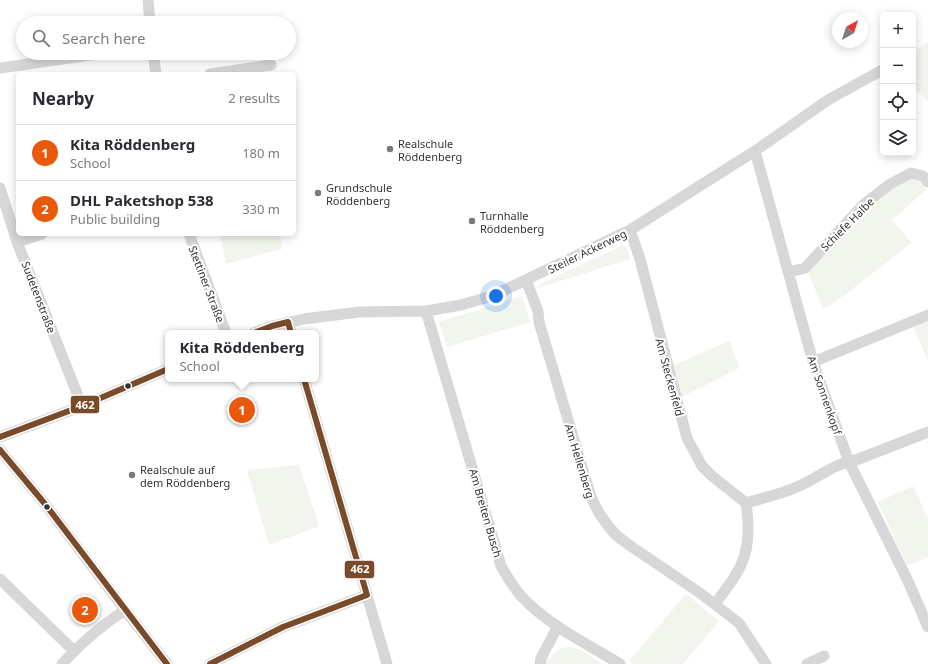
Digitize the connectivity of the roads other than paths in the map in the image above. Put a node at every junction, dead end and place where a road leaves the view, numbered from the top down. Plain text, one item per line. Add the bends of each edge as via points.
1 (148, 0) edge
2 (149, 16) edge
3 (55, 60) edge
4 (154, 60) edge
5 (271, 65) dead end
6 (0, 68) edge
7 (880, 71) edge
8 (156, 72) edge
9 (224, 72) edge
10 (756, 151) junction
11 (928, 182) edge
12 (0, 188) edge
13 (630, 230) junction
14 (36, 236) edge
15 (190, 236) edge
16 (17, 242) junction
17 (789, 272) junction
18 (526, 280) junction
19 (426, 311) junction
20 (928, 315) edge
21 (289, 328) edge
22 (225, 330) edge
23 (262, 330) edge
24 (813, 362) junction
25 (165, 370) edge
26 (305, 382) edge
27 (82, 406) junction
28 (928, 432) edge
29 (0, 437) edge
30 (0, 450) edge
31 (848, 462) junction
32 (746, 503) junction
33 (0, 579) edge
34 (367, 595) junction
35 (715, 604) junction
36 (125, 610) junction
37 (558, 626) junction
38 (928, 627) edge
39 (74, 651) junction
40 (824, 656) dead end
41 (62, 664) edge
42 (167, 664) edge
43 (210, 664) edge
44 (388, 664) edge
45 (540, 664) edge
46 (620, 664) edge
47 (766, 664) edge
48 (807, 664) edge

1 - 2 street
3 - 6 street
4 - 8 street
5 - 9 street
7 - 10 street, Steiler Ackerweg via 828,100
10 - 13 street, Steiler Ackerweg
10 - 17 street, Am Sonnenkopf
11 - 17 street, Schiefe Halbe via 923,176 911,173 890,184 863,205 805,268
12 - 16 street, Sudetenstraße
13 - 18 street, Steiler Ackerweg
13 - 32 street, Am Steckenfeld via 687,438 702,466
14 - 16 street
15 - 22 street, Stettiner Straße
16 - 27 street, Sudetenstraße
17 - 24 street, Am Sonnenkopf
18 - 19 street, Steiler Ackerweg via 492,296 460,306
18 - 35 street, Am Hellenberg via 538,311 539,322 591,497 599,513 608,527 622,539
19 - 21 street, Steiler Ackerweg via 358,312
19 - 37 street, Am Breiten Busch via 501,566 520,595 536,611
20 - 24 street
21 - 23 street, Steiler Ackerweg via 272,326
24 - 31 street, Am Sonnenkopf
25 - 27 street
26 - 34 street
27 - 29 street
28 - 31 street
30 - 36 street via 45,504
31 - 32 street via 796,488
31 - 38 street, Am Sonnenkopf via 907,579
32 - 35 street via 748,531 742,564
33 - 39 street
34 - 43 street via 282,627
34 - 44 street
35 - 47 street, Am Hellenberg via 739,623
36 - 39 street
36 - 42 street
37 - 45 street
37 - 46 street, Am Breiten Busch
39 - 41 street
40 - 48 street

